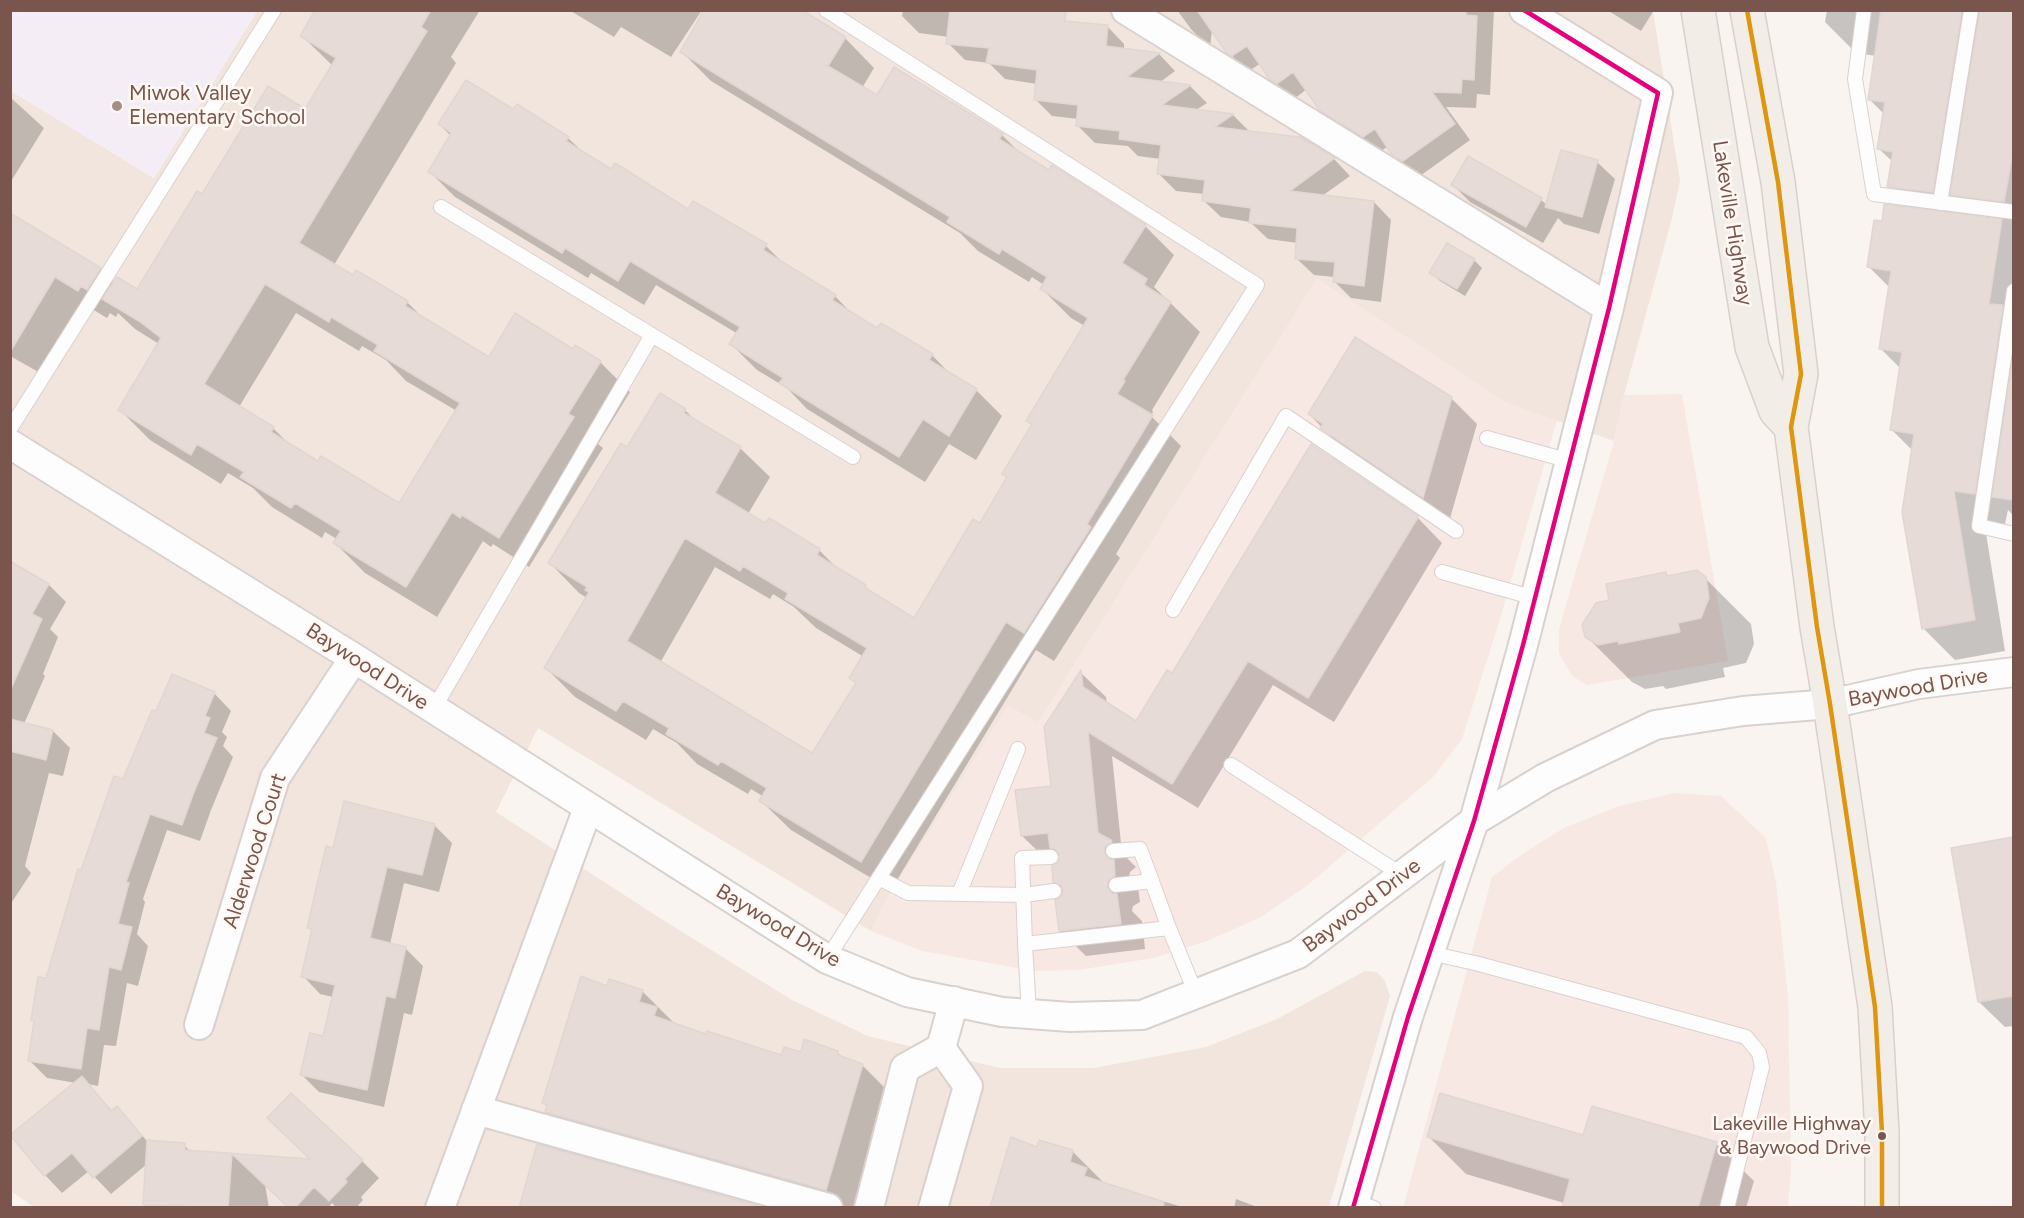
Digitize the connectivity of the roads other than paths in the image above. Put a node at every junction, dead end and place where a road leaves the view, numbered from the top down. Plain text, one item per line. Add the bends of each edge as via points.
1 (274, 10) edge
2 (826, 10) edge
3 (1126, 10) edge
4 (1524, 10) edge
5 (1698, 10) edge
6 (1747, 10) edge
7 (1864, 10) edge
8 (1971, 10) edge
9 (1940, 202) junction
10 (441, 207) dead end
11 (2013, 212) edge
12 (2013, 291) edge
13 (1609, 308) junction
14 (652, 335) junction
15 (1791, 427) junction
16 (10, 429) edge
17 (1487, 438) dead end
18 (10, 444) edge
19 (853, 457) dead end
20 (1570, 461) junction
21 (1456, 531) dead end
22 (2013, 534) edge
23 (1442, 572) dead end
24 (1535, 598) junction
25 (1173, 610) dead end
26 (354, 658) junction
27 (2013, 673) edge
28 (1830, 704) junction
29 (433, 710) junction
30 (1018, 748) dead end
31 (1231, 765) dead end
32 (588, 808) junction
33 (1474, 821) junction
34 (1113, 851) dead end
35 (1051, 856) dead end
36 (1402, 875) junction
37 (879, 878) junction
38 (1152, 881) junction
39 (1116, 885) dead end
40 (1054, 891) dead end
41 (959, 894) junction
42 (1024, 895) junction
43 (1170, 928) junction
44 (1025, 944) junction
45 (1430, 953) junction
46 (826, 959) junction
47 (1196, 994) junction
48 (954, 1002) junction
49 (1029, 1014) junction
50 (199, 1025) dead end
51 (941, 1048) junction
52 (476, 1110) junction
53 (1360, 1205) edge
54 (440, 1208) edge
55 (828, 1208) edge
56 (869, 1208) edge
57 (933, 1208) edge
58 (1727, 1208) edge
59 (1882, 1208) edge

1 - 16 lane
2 - 37 lane via 1257,285
3 - 13 street
4 - 13 street via 1658,93
5 - 15 main road, Lakeville Highway via 1752,347 1776,411
6 - 15 main road, Lakeville Highway via 1778,182 1801,374
7 - 9 lane via 1855,79 1874,194
8 - 9 lane
9 - 11 lane
10 - 14 lane
12 - 22 lane via 1979,526
13 - 20 street
14 - 19 lane
14 - 29 lane
15 - 28 main road, Lakeville Highway
17 - 20 lane
18 - 26 street, Baywood Drive
20 - 24 street
21 - 25 lane via 1286,416
23 - 24 lane
24 - 33 street
26 - 29 street, Baywood Drive
26 - 50 street, Alderwood Court via 275,778
27 - 28 street, Baywood Drive via 1919,684
28 - 33 street, Baywood Drive via 1743,711 1655,725 1545,778
28 - 59 main road, Lakeville Highway via 1875,1007
29 - 32 street, Baywood Drive
30 - 41 lane
31 - 36 lane
32 - 46 street, Baywood Drive
32 - 52 street
33 - 36 street, Baywood Drive
33 - 45 street
34 - 38 lane via 1140,849
35 - 42 lane via 1022,858
36 - 47 street, Baywood Drive via 1298,954
37 - 41 lane via 908,893
37 - 46 lane
38 - 39 lane
38 - 43 lane
40 - 42 lane
41 - 42 lane
42 - 44 lane
43 - 44 lane
43 - 47 lane
44 - 49 lane
45 - 53 street via 1408,1017
45 - 58 lane via 1746,1037 1759,1053 1762,1067
46 - 48 street, Baywood Drive via 908,992
47 - 49 street, Baywood Drive via 1142,1015
48 - 49 street, Baywood Drive
48 - 51 street
51 - 56 street via 905,1068
51 - 57 street via 968,1086
52 - 54 street
52 - 55 street

